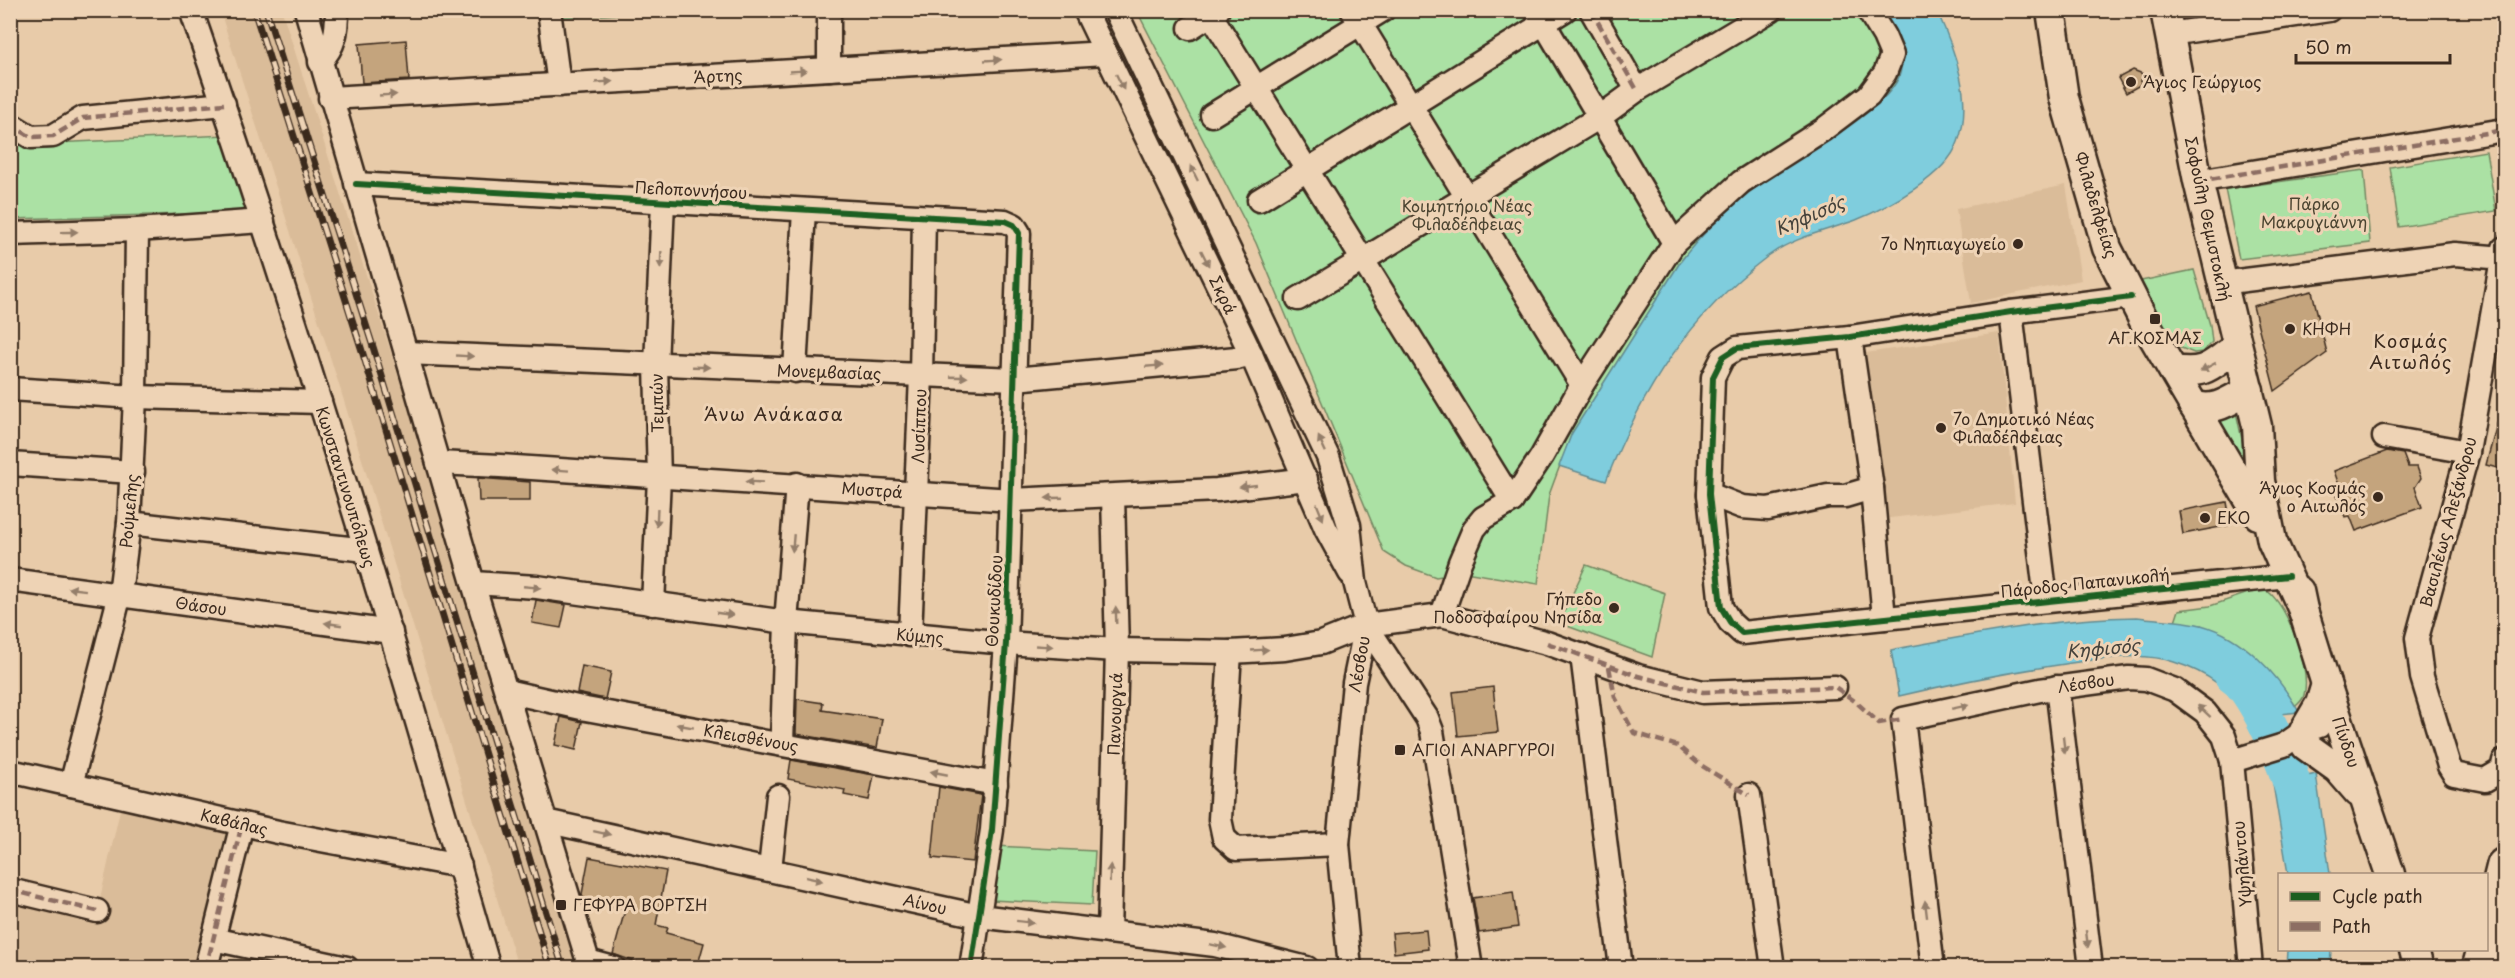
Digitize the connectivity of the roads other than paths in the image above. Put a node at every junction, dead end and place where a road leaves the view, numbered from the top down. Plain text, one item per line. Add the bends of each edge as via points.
1 (191, 10) edge
2 (306, 10) edge
3 (337, 10) edge
4 (549, 10) edge
5 (829, 10) edge
6 (1085, 10) edge
7 (1115, 10) edge
8 (1383, 10) edge
9 (1565, 10) edge
10 (1591, 10) edge
11 (1771, 10) edge
12 (1868, 10) edge
13 (2051, 10) edge
14 (2328, 10) edge
15 (1212, 12) edge
16 (1356, 17) edge
17 (1540, 17) edge
18 (2168, 22) edge
19 (1190, 28) dead end
20 (1107, 53) junction
21 (320, 62) junction
22 (829, 69) junction
23 (559, 85) junction
24 (1256, 88) junction
25 (1638, 90) junction
26 (330, 98) junction
27 (224, 104) junction
28 (1410, 107) junction
29 (1212, 114) dead end
30 (1600, 117) junction
31 (10, 124) edge
32 (2505, 130) edge
33 (1307, 171) junction
34 (2198, 181) junction
35 (356, 184) junction
36 (1467, 198) junction
37 (1259, 200) dead end
38 (663, 202) junction
39 (804, 210) junction
40 (924, 217) junction
41 (263, 221) junction
42 (136, 230) junction
43 (1019, 233) joint
44 (10, 234) edge
45 (1674, 243) junction
46 (2504, 255) edge
47 (1363, 260) junction
48 (2221, 283) junction
49 (2131, 297) junction
50 (1299, 298) dead end
51 (2011, 312) junction
52 (1850, 337) junction
53 (2237, 347) junction
54 (406, 353) junction
55 (1251, 354) junction
56 (656, 365) junction
57 (2173, 370) junction
58 (795, 371) junction
59 (921, 375) junction
60 (1015, 379) junction
61 (1582, 386) junction
62 (10, 389) edge
63 (2249, 390) junction
64 (135, 397) junction
65 (320, 402) junction
66 (2193, 405) junction
67 (2257, 426) junction
68 (2384, 437) dead end
69 (2468, 452) junction
70 (438, 463) junction
71 (10, 464) edge
72 (133, 472) junction
73 (659, 478) junction
74 (1306, 479) junction
75 (797, 484) junction
76 (1872, 488) junction
77 (917, 494) junction
78 (1709, 494) junction
79 (1113, 496) junction
80 (1012, 500) junction
81 (1512, 501) junction
82 (129, 523) junction
83 (2272, 541) junction
84 (366, 550) junction
85 (2288, 576) junction
86 (10, 580) edge
87 (1355, 582) junction
88 (473, 583) junction
89 (120, 594) junction
90 (2046, 600) junction
91 (653, 604) junction
92 (2303, 610) junction
93 (1442, 615) junction
94 (1884, 618) junction
95 (786, 622) junction
96 (1366, 625) junction
97 (391, 632) junction
98 (910, 635) junction
99 (1006, 644) junction
100 (1117, 650) junction
101 (1230, 652) junction
102 (1582, 655) junction
103 (2326, 684) junction
104 (1835, 687) dead end
105 (2057, 687) junction
106 (506, 691) junction
107 (2340, 727) junction
108 (2298, 741) junction
109 (782, 743) junction
110 (2232, 761) junction
111 (2505, 761) edge
112 (10, 771) edge
113 (996, 784) junction
114 (71, 785) junction
115 (1749, 795) dead end
116 (778, 796) dead end
117 (2367, 804) junction
118 (545, 821) junction
119 (242, 824) junction
120 (1338, 844) junction
121 (2505, 865) edge
122 (460, 866) junction
123 (770, 869) junction
124 (2390, 873) edge
125 (10, 890) edge
126 (97, 911) dead end
127 (979, 916) junction
128 (1109, 932) junction
129 (2488, 934) edge
130 (213, 939) junction
131 (2414, 951) edge
132 (2484, 951) edge
133 (589, 964) edge
134 (206, 968) edge
135 (347, 968) edge
136 (489, 968) edge
137 (614, 968) edge
138 (971, 968) edge
139 (1307, 968) edge
140 (1350, 968) edge
141 (1471, 968) edge
142 (1621, 968) edge
143 (1773, 968) edge
144 (1934, 968) edge
145 (2091, 968) edge
146 (2251, 968) edge
147 (2420, 968) edge
148 (2479, 968) edge

1 - 27 street, Κωνσταντινουπόλεως
2 - 21 street
3 - 21 street via 337,33 330,51
4 - 23 street
5 - 22 street
6 - 20 street, Σκρά
87 -> 7 street, Σκρά via 1349,525 1328,457
8 - 16 street
9 - 17 street
10 - 25 street
11 - 25 street
12 - 45 street via 1892,55 1885,74 1869,95 1741,182
13 - 49 main road, Φιλαδελφείας via 2064,98 2107,248
14 - 18 street
15 - 19 street
15 - 24 street
16 - 24 street
16 - 28 street
17 - 28 street
17 - 30 street
18 - 34 main road, Σοφούλη Θεμιστοκλή
22 -> 20 street, Άρτης
20 -> 55 street, Σκρά
21 - 26 street
23 -> 22 street, Άρτης
26 -> 23 street, Άρτης
24 - 29 street
24 - 33 street
25 - 30 street
26 - 35 street
27 - 31 street via 83,118 53,136 31,136
27 - 41 street, Κωνσταντινουπόλεως
28 - 33 street
28 - 36 street
30 - 36 street
30 - 45 street
32 - 34 street
33 - 37 street
33 - 47 street
34 - 48 main road, Σοφούλη Θεμιστοκλή
35 - 38 street, Πελοποννήσου
35 - 54 street
36 - 47 street
36 - 61 street
38 - 39 street, Πελοποννήσου
38 -> 56 street, Τεμπών
39 - 40 street, Πελοποννήσου
39 - 58 street
40 - 43 street, Πελοποννήσου via 1005,221
40 - 59 street, Λυσίππου
41 - 42 street
41 - 65 street, Κωνσταντινουπόλεως
44 -> 42 street
42 - 64 street, Ρούμελης
43 - 60 street, Θουκυδίδου
45 - 61 street
46 - 48 street via 2455,254
46 - 69 street, Βασιλέως Αλεξάνδρου
47 - 50 street
47 - 81 street
48 - 53 main road, Σοφούλη Θεμιστοκλή
49 - 51 street
49 - 57 main road, Φιλαδελφείας
51 - 52 street
51 - 90 street
52 - 76 street
52 - 78 street via 1737,348 1723,357 1713,377
53 -> 57 main road via 2203,371
53 - 63 main road, Σοφούλη Θεμιστοκλή
54 -> 56 street, Μονεμβασίας
54 - 70 street
60 -> 55 street, Μονεμβασίας
55 - 74 street, Σκρά
56 -> 58 street, Μονεμβασίας
56 - 73 street, Τεμπών
57 - 66 main road, Φιλαδελφείας
58 - 59 street, Μονεμβασίας
59 -> 60 street, Μονεμβασίας
59 - 77 street, Λυσίππου
60 - 80 street, Θουκυδίδου
61 - 81 street
62 - 64 street
63 - 66 main road via 2214,408 2205,410
63 - 67 main road, Σοφούλη Θεμιστοκλή
64 - 65 street
64 - 72 street, Ρούμελης
65 - 84 street, Κωνσταντινουπόλεως
66 - 83 main road, Φιλαδελφείας
67 - 83 main road, Σοφούλη Θεμιστοκλή via 2260,481
67 - 92 main road, Σοφούλη Θεμιστοκλή via 2278,473
68 - 69 street
69 - 111 street, Βασιλέως Αλεξάνδρου via 2417,638 2422,677 2454,774 2485,780 2502,770
73 -> 70 street, Μυστρά
70 - 88 street
71 - 72 street
72 - 82 street, Ρούμελης
75 -> 73 street, Μυστρά
73 -> 91 street, Τεμπών
74 -> 79 street, Μυστρά via 1217,490
74 -> 87 street, Σκρά via 1326,529
75 - 77 street, Μυστρά
75 -> 95 street
76 - 78 street via 1768,509 1742,507
76 - 94 street
77 - 80 street, Μυστρά
77 - 98 street, Λυσίππου
78 - 94 street, Πάροδος Παπανικολή via 1721,607 1742,633
79 -> 80 street, Μυστρά
100 -> 79 street, Πανουργιά
80 - 99 street, Θουκυδίδου
81 - 93 street via 1483,518 1474,529
82 - 84 street
82 - 89 street, Ρούμελης
83 - 85 main road, Σοφούλη Θεμιστοκλή
84 - 97 street, Κωνσταντινουπόλεως
85 - 90 street, Πάροδος Παπανικολή
85 - 92 main road, Σοφούλη Θεμιστοκλή
89 -> 86 street, Θάσου
87 - 96 street, Σκρά
88 -> 91 street, Κύμης via 537,586
88 - 106 street
97 -> 89 street, Θάσου
89 - 114 street, Ρούμελης
90 - 94 street, Πάροδος Παπανικολή
91 -> 95 street, Κύμης
92 - 103 main road, Πίνδου
93 - 96 street, Λέσβου
93 - 102 street, Λέσβου
95 - 98 street, Κύμης
95 - 109 street
101 -> 96 street, Κύμης via 1321,643
96 - 120 street, Λέσβου via 1354,683
96 - 141 street via 1430,723
97 - 122 street, Κωνσταντινουπόλεως
98 - 99 street, Κύμης
99 -> 100 street, Κύμης
99 - 113 street, Θουκυδίδου
100 - 101 street, Κύμης
128 -> 100 street, Πανουργιά
101 - 120 street via 1220,819 1224,837 1236,849
102 - 104 street, Λέσβου via 1638,676 1703,692
102 - 142 street
103 - 107 main road, Πίνδου
103 - 108 main road via 2320,704
110 -> 105 street, Λέσβου via 2215,722 2191,700 2162,683 2129,678
144 -> 105 street, Λέσβου via 1903,720
105 -> 145 street
109 -> 106 street, Κλεισθένους
106 - 118 street
107 - 108 street
107 - 117 main road, Πίνδου
108 - 110 street
108 - 117 main road via 2338,769
113 -> 109 street, Κλεισθένους
110 - 146 street, Υψηλάντου
112 - 114 street, Καβάλας
113 - 127 street, Θουκυδίδου
114 - 119 street, Καβάλας
115 - 143 street
116 - 123 street
117 - 124 main road, Πίνδου
118 -> 123 street, Αίνου
118 - 133 street
119 - 122 street, Καβάλας
119 - 130 street
120 - 140 street, Λέσβου
121 - 129 highway
122 - 136 street, Κωνσταντινουπόλεως
123 -> 127 street, Αίνου
125 - 126 street
127 -> 128 street, Αίνου
127 - 138 street, Θουκυδίδου
128 -> 139 street, Αίνου via 1215,945
130 - 134 street
130 - 135 street
131 - 147 main road
132 - 148 highway
133 - 137 street

